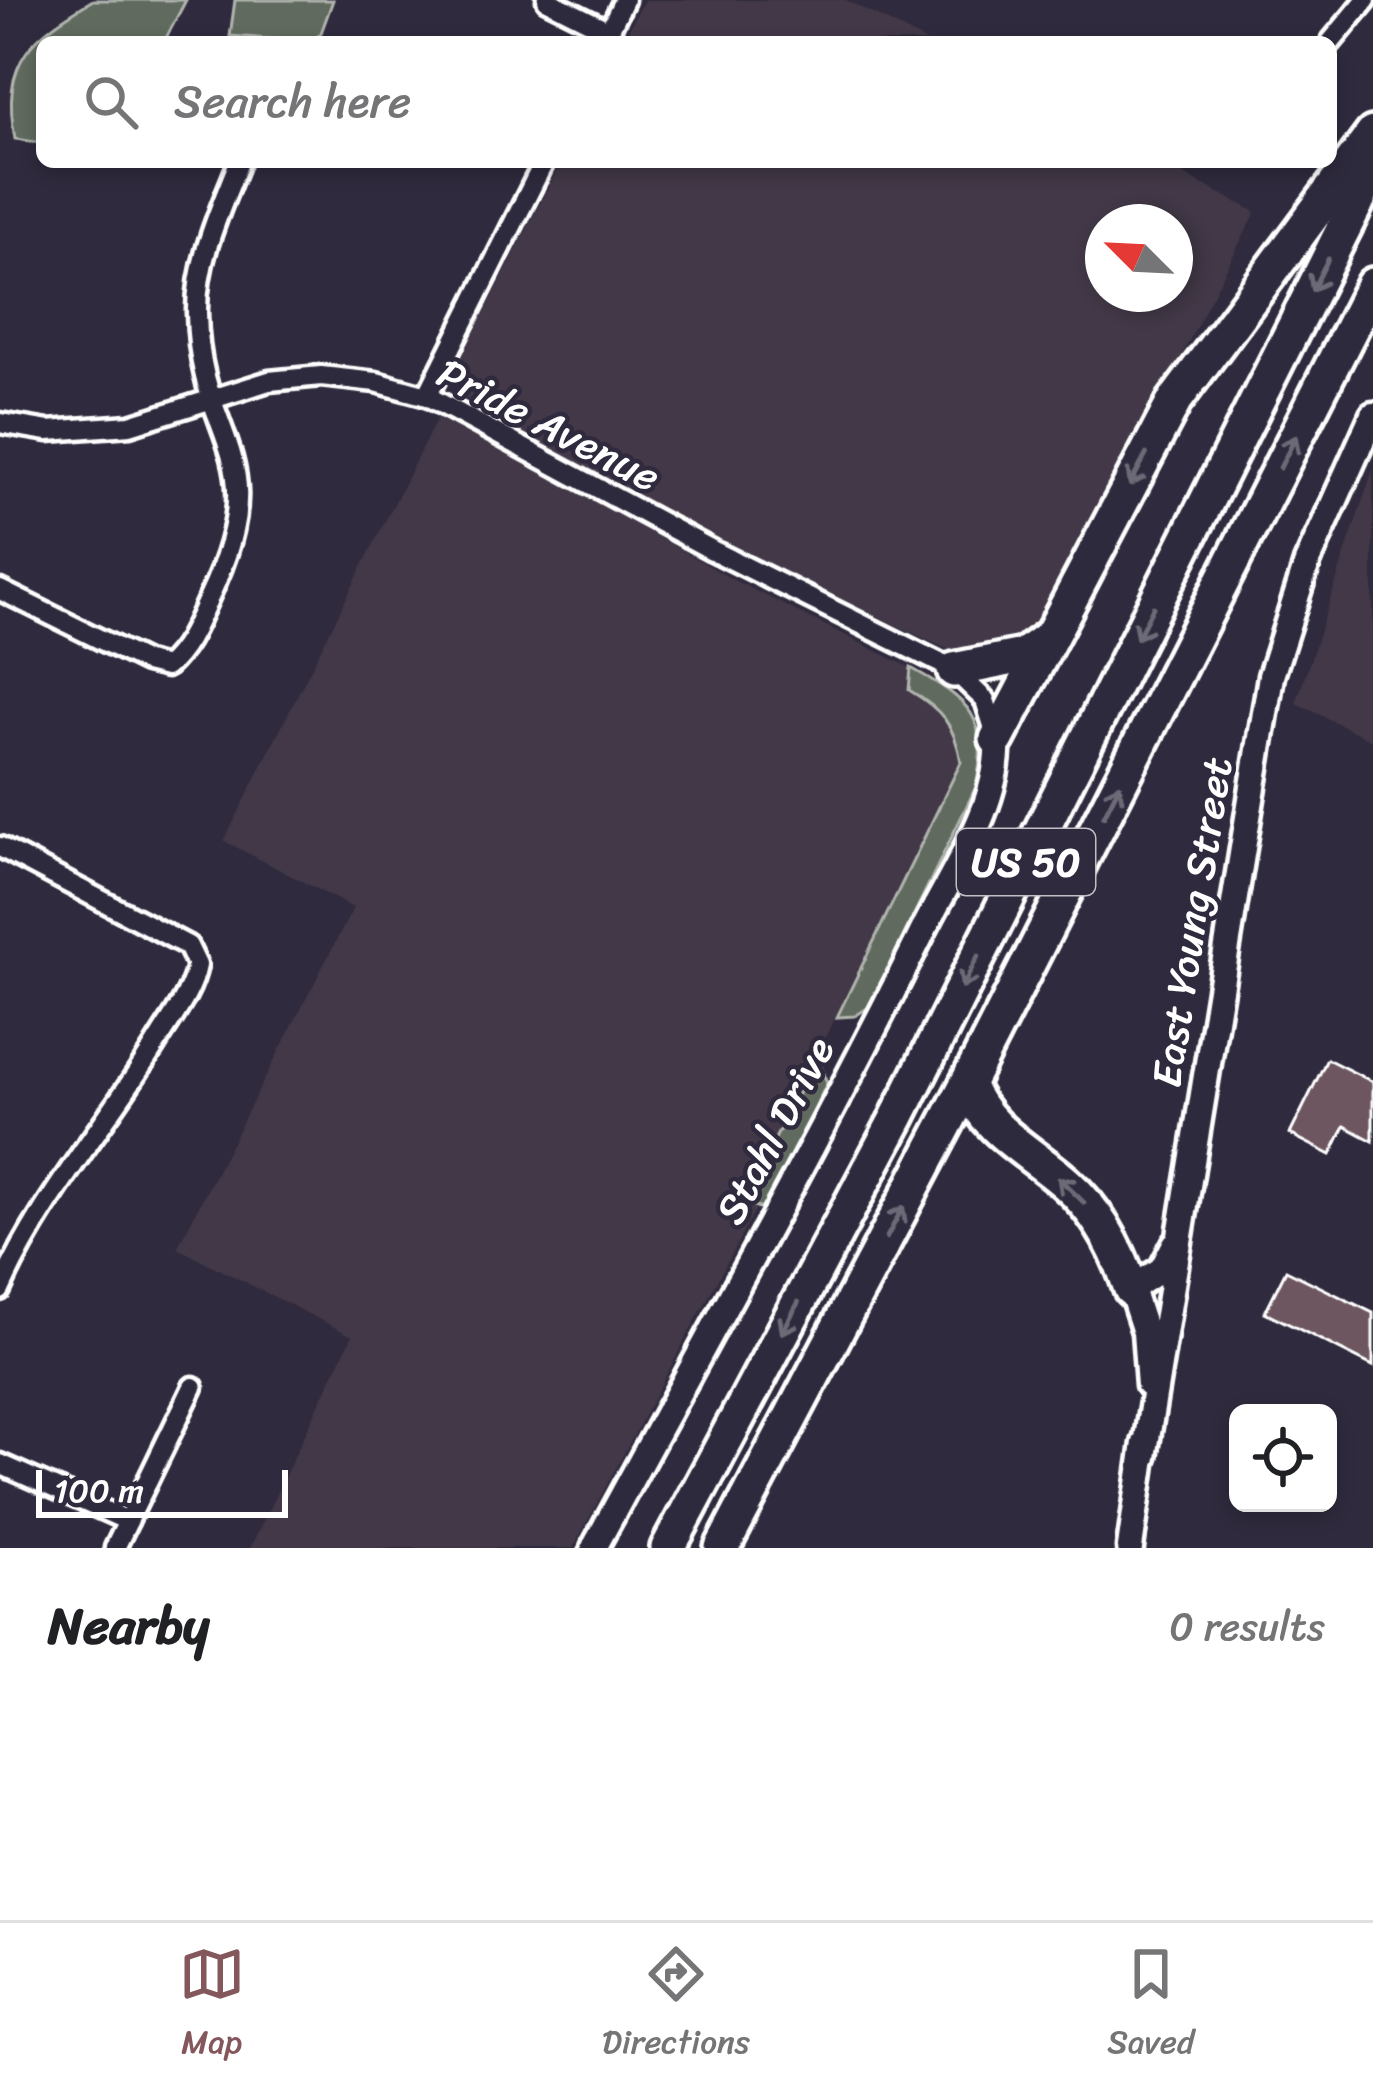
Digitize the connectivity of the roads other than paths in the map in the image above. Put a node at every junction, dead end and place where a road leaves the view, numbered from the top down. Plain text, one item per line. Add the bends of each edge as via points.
1 (547, 0) edge
2 (624, 0) edge
3 (1366, 0) edge
4 (606, 36) edge
5 (1336, 36) edge
6 (1373, 134) edge
7 (236, 168) edge
8 (541, 168) edge
9 (1373, 170) edge
10 (1373, 285) edge
11 (210, 396) junction
12 (427, 396) junction
13 (1373, 415) edge
14 (0, 423) edge
15 (0, 590) edge
16 (1051, 636) junction
17 (954, 670) junction
18 (998, 739) junction
19 (0, 847) edge
20 (968, 1084) junction
21 (1181, 1234) junction
22 (1132, 1288) junction
23 (0, 1289) edge
24 (193, 1387) dead end
25 (1144, 1457) junction
26 (0, 1464) edge
27 (128, 1521) junction
28 (116, 1548) edge
29 (594, 1548) edge
30 (668, 1548) edge
31 (722, 1548) edge
32 (1130, 1548) edge

1 - 4 street
2 - 4 street
3 - 5 street
6 -> 16 highway via 1174,402
7 - 11 street via 204,258 197,307
8 - 12 street
9 -> 30 highway, US 50 via 908,1097
20 -> 10 highway, US 50
11 - 12 street, Pride Avenue via 321,376
11 - 14 street, Pride Avenue via 130,425 48,431
11 - 15 street via 235,450 238,520 182,653 166,667 146,662
12 - 17 street, Pride Avenue
13 - 21 main road, East Young Street via 1307,563 1271,676
16 - 17 highway via 1023,656
16 - 18 highway
17 - 18 street, Pride Avenue via 986,700
18 - 29 main road, Stahl Drive via 996,778 901,974
19 - 23 street via 194,954 190,987 119,1105 37,1215
22 -> 20 highway via 1082,1200 982,1116
31 -> 20 highway, US 50
21 - 22 main road via 1162,1269
21 - 25 main road, East Young Street
22 - 25 main road, East Young Street via 1150,1390
24 - 27 street
25 - 32 main road, East Young Street
26 - 27 street
27 - 28 street

